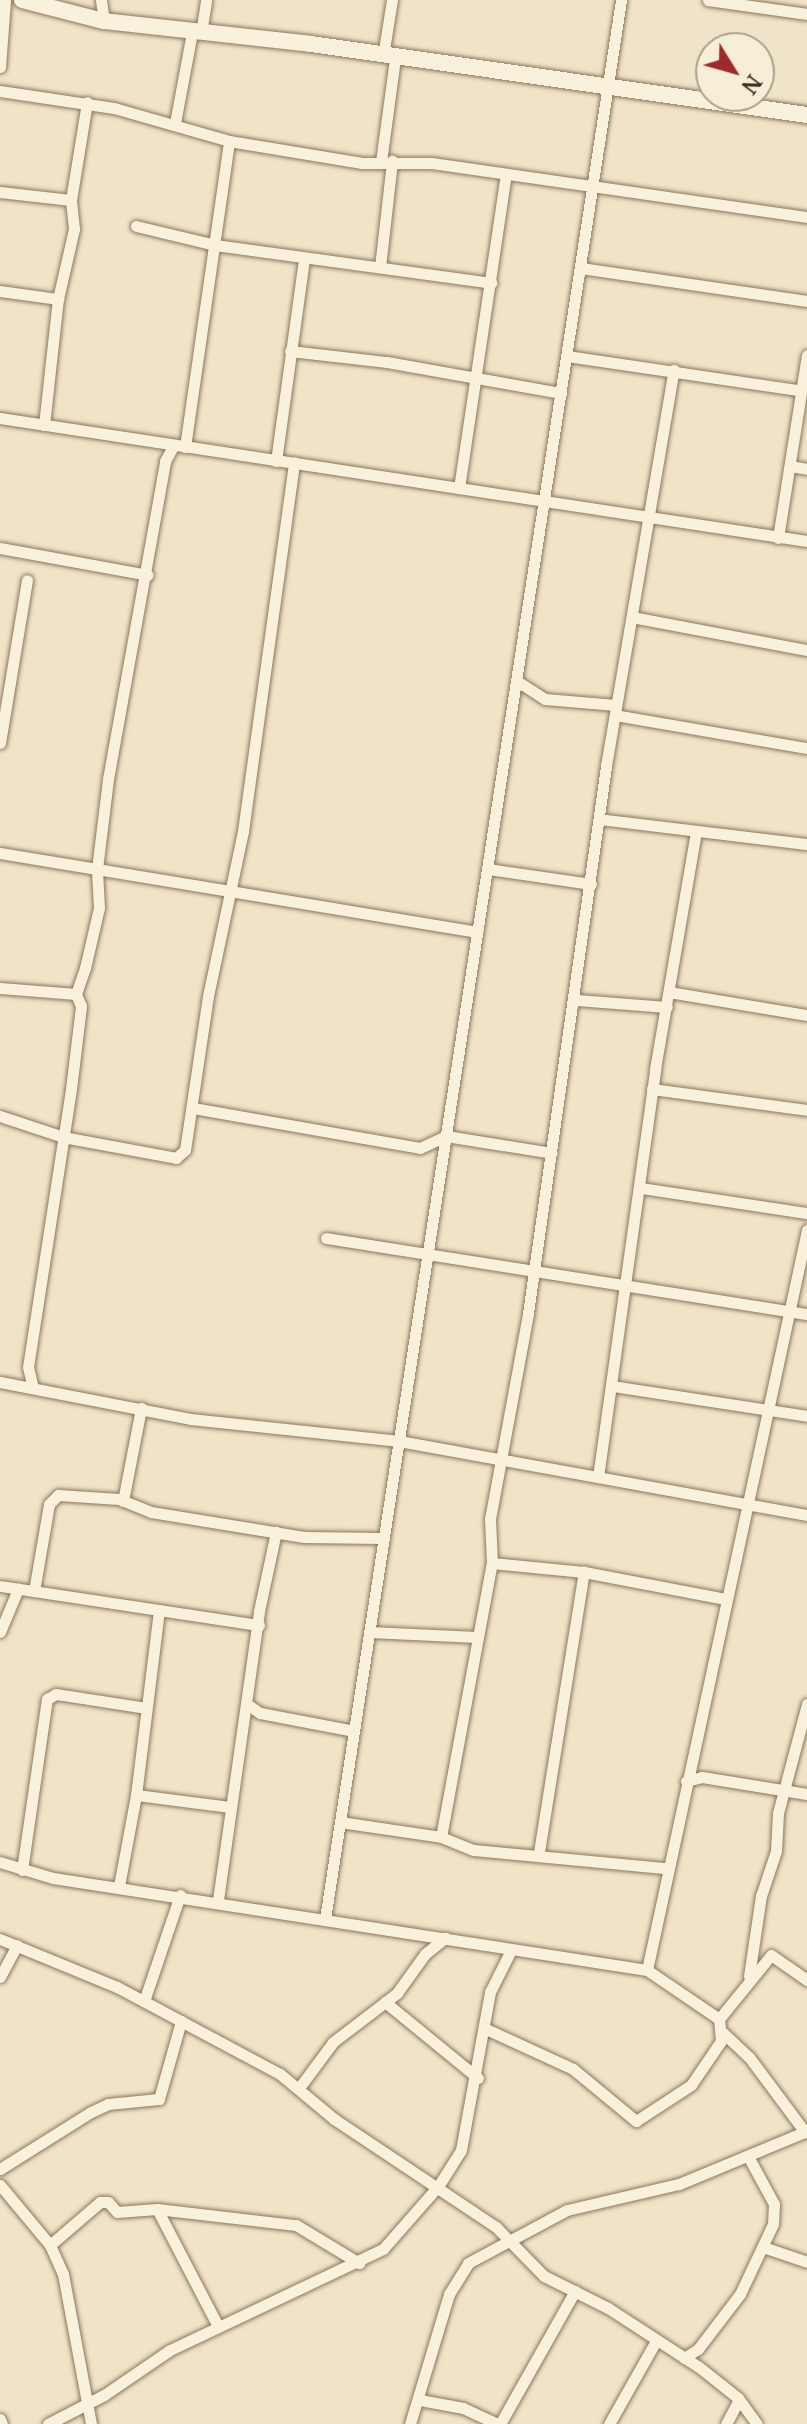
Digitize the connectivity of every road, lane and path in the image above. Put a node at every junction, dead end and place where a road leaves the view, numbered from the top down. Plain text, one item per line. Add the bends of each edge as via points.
1 (5, 0) edge
2 (22, 0) edge
3 (101, 0) edge
4 (206, 0) edge
5 (392, 0) edge
6 (621, 0) edge
7 (708, 0) edge
8 (807, 14) edge
9 (104, 21) junction
10 (197, 33) junction
11 (389, 57) junction
12 (0, 67) edge
13 (608, 90) junction
14 (0, 91) edge
15 (87, 102) junction
16 (807, 115) edge
17 (175, 123) junction
18 (229, 141) junction
19 (386, 162) junction
20 (506, 174) junction
21 (593, 187) junction
22 (0, 192) edge
23 (71, 200) junction
24 (807, 217) edge
25 (136, 226) dead end
26 (215, 245) junction
27 (304, 258) junction
28 (380, 267) junction
29 (581, 268) junction
30 (491, 283) junction
31 (0, 291) edge
32 (58, 299) junction
33 (807, 301) edge
34 (290, 351) junction
35 (807, 355) edge
36 (567, 356) junction
37 (674, 370) junction
38 (806, 370) edge
39 (476, 379) junction
40 (798, 390) junction
41 (561, 393) junction
42 (0, 418) edge
43 (44, 425) junction
44 (154, 442) junction
45 (179, 446) junction
46 (165, 461) junction
47 (276, 461) junction
48 (294, 463) junction
49 (790, 466) junction
50 (807, 469) edge
51 (459, 488) junction
52 (545, 502) junction
53 (649, 518) junction
54 (778, 538) junction
55 (807, 541) edge
56 (0, 548) edge
57 (148, 575) junction
58 (27, 580) dead end
59 (632, 617) junction
60 (807, 650) edge
61 (517, 681) junction
62 (615, 710) junction
63 (0, 743) edge
64 (807, 748) edge
65 (599, 819) junction
66 (696, 832) junction
67 (807, 844) edge
68 (0, 853) edge
69 (97, 869) junction
70 (488, 869) junction
71 (591, 884) junction
72 (230, 891) junction
73 (478, 932) junction
74 (0, 988) edge
75 (669, 992) junction
76 (76, 994) junction
77 (62, 996) junction
78 (577, 1000) junction
79 (667, 1007) junction
80 (807, 1015) edge
81 (78, 1018) junction
82 (652, 1089) junction
83 (193, 1108) junction
84 (807, 1110) edge
85 (0, 1116) edge
86 (446, 1136) junction
87 (63, 1137) junction
88 (552, 1153) junction
89 (641, 1188) junction
90 (807, 1213) edge
91 (807, 1230) edge
92 (326, 1238) dead end
93 (427, 1254) junction
94 (533, 1269) junction
95 (625, 1285) junction
96 (788, 1312) junction
97 (807, 1314) edge
98 (0, 1382) edge
99 (32, 1384) junction
100 (612, 1386) junction
101 (141, 1408) junction
102 (769, 1408) junction
103 (807, 1416) edge
104 (399, 1441) junction
105 (503, 1463) junction
106 (598, 1477) junction
107 (123, 1501) junction
108 (748, 1502) junction
109 (807, 1515) edge
110 (276, 1532) junction
111 (384, 1538) junction
112 (492, 1563) junction
113 (584, 1572) junction
114 (0, 1586) edge
115 (18, 1589) junction
116 (34, 1591) junction
117 (725, 1599) junction
118 (159, 1610) junction
119 (259, 1625) junction
120 (375, 1631) junction
121 (0, 1632) edge
122 (477, 1637) junction
123 (247, 1704) junction
124 (807, 1704) edge
125 (146, 1708) junction
126 (260, 1713) junction
127 (243, 1721) junction
128 (354, 1731) junction
129 (689, 1764) junction
130 (702, 1777) junction
131 (686, 1781) junction
132 (784, 1791) junction
133 (807, 1794) edge
134 (136, 1795) junction
135 (230, 1807) junction
136 (340, 1822) junction
137 (441, 1837) junction
138 (539, 1852) junction
139 (0, 1862) edge
140 (666, 1868) junction
141 (22, 1870) junction
142 (119, 1886) junction
143 (180, 1895) junction
144 (218, 1900) junction
145 (325, 1919) junction
146 (415, 1932) junction
147 (445, 1938) junction
148 (0, 1939) edge
149 (17, 1945) junction
150 (511, 1950) junction
151 (425, 1954) junction
152 (647, 1970) junction
153 (0, 1977) edge
154 (748, 1979) junction
155 (807, 1980) edge
156 (144, 2001) junction
157 (385, 2002) junction
158 (181, 2021) junction
159 (720, 2025) junction
160 (486, 2029) junction
161 (478, 2078) junction
162 (299, 2088) junction
163 (806, 2131) edge
164 (749, 2158) junction
165 (0, 2169) edge
166 (0, 2185) edge
167 (439, 2185) junction
168 (157, 2209) junction
169 (509, 2238) junction
170 (50, 2245) junction
171 (763, 2247) junction
172 (807, 2262) edge
173 (359, 2263) junction
174 (575, 2291) junction
175 (218, 2326) junction
176 (656, 2341) junction
177 (698, 2349) junction
178 (684, 2358) junction
179 (699, 2367) junction
180 (420, 2400) junction
181 (739, 2400) junction
182 (85, 2405) junction
183 (48, 2424) edge
184 (91, 2424) edge
185 (410, 2424) edge
186 (499, 2424) edge
187 (609, 2424) edge
188 (726, 2424) edge
189 (757, 2424) edge

1 - 12 street
2 - 9 street
3 - 9 street
4 - 10 street
5 - 11 street
6 - 13 street
7 - 8 street
9 - 10 street
10 - 11 street
10 - 17 street
11 - 13 street
11 - 19 street
13 - 16 street
13 - 21 street
14 - 15 street
15 - 17 street
15 - 23 street
17 - 18 street
18 - 19 street
18 - 26 street
19 - 20 street
19 - 28 street
20 - 21 street
20 - 30 street
21 - 24 street
21 - 29 street
22 - 23 street
23 - 32 street via 74,229
25 - 26 street
26 - 27 street
26 - 45 street
27 - 28 street
27 - 34 street
28 - 30 street
29 - 33 street
29 - 36 street
30 - 39 street
31 - 32 street
32 - 43 street
34 - 39 street
34 - 47 street
35 - 38 street
36 - 37 street
36 - 41 street
37 - 40 street
37 - 53 street
38 - 40 street
39 - 41 street
39 - 51 street
40 - 49 street
41 - 52 street
42 - 43 street
43 - 44 street
44 - 45 street
44 - 46 street
45 - 46 street
45 - 47 street
46 - 57 street
47 - 48 street
48 - 51 street
48 - 72 street
49 - 50 street
49 - 54 street
51 - 52 street
52 - 53 street
52 - 61 street
53 - 54 street
53 - 59 street
54 - 55 street
56 - 57 street
57 - 69 street via 119,711
58 - 63 street
59 - 60 street
59 - 62 street
61 - 62 street via 545,699
61 - 70 street
62 - 64 street
62 - 65 street
65 - 66 street
65 - 71 street
66 - 67 street
66 - 75 street
68 - 69 street
69 - 72 street
69 - 76 street via 99,908
70 - 71 street
70 - 73 street
71 - 78 street
72 - 73 street
72 - 83 street via 208,996
73 - 86 street
74 - 77 street
75 - 79 street
75 - 80 street
76 - 77 street
76 - 81 street
77 - 81 street
78 - 79 street
78 - 88 street
79 - 82 street
81 - 87 street
82 - 84 street
82 - 89 street
83 - 86 street via 420,1148
83 - 87 street via 185,1150 176,1158
85 - 87 street
86 - 88 street
86 - 93 street
87 - 99 street via 28,1367
88 - 94 street
89 - 90 street
89 - 95 street
91 - 96 street
92 - 93 street
93 - 94 street
93 - 104 street
94 - 95 street
94 - 105 street
95 - 96 street
95 - 100 street
96 - 97 street
96 - 102 street
98 - 99 street
99 - 101 street
100 - 102 street
100 - 106 street
101 - 104 street
101 - 107 street
102 - 103 street
102 - 108 street
104 - 105 street
104 - 111 street
105 - 106 street
105 - 112 street via 490,1519
106 - 108 street
107 - 110 street via 151,1512
107 - 116 street via 86,1494 53,1498
108 - 109 street
108 - 117 street
110 - 111 street via 326,1540
110 - 119 street
111 - 120 street via 372,1619
112 - 113 street
112 - 122 street
113 - 117 street
113 - 138 street
114 - 115 street
115 - 116 street
115 - 121 street
116 - 118 street
117 - 129 street
118 - 119 street
118 - 125 street
119 - 123 street
120 - 122 street
120 - 128 street
122 - 137 street
123 - 126 street
123 - 127 street
124 - 132 street
125 - 134 street
125 - 141 street via 56,1694 47,1699
126 - 127 street
126 - 128 street
127 - 135 street
128 - 136 street
129 - 130 street
129 - 131 street
130 - 131 street
130 - 132 street
131 - 140 street
132 - 133 street
132 - 154 street
134 - 135 street
134 - 142 street
135 - 144 street
136 - 137 street
136 - 145 street
137 - 138 street via 474,1850
138 - 140 street
139 - 141 street
140 - 152 street
141 - 142 street
142 - 143 street
143 - 144 street
143 - 156 street
144 - 145 street
145 - 146 street
146 - 147 street
146 - 151 street
147 - 150 street
147 - 151 street
148 - 149 street
149 - 153 street
149 - 156 street
150 - 152 street
150 - 160 street via 490,1992
151 - 157 street
152 - 159 street
154 - 155 street via 771,1955
154 - 159 street
156 - 158 street
157 - 161 street
157 - 162 street via 333,2042
158 - 162 street
158 - 165 street via 159,2099 100,2108
159 - 160 street via 721,2041 691,2085 636,2121 573,2069
159 - 163 street
160 - 161 street
161 - 167 street via 461,2150
162 - 167 street via 334,2119
163 - 164 street
164 - 169 street via 665,2189 567,2210
164 - 171 street via 774,2204
166 - 170 street
167 - 169 street
167 - 173 street via 374,2257
168 - 170 street via 117,2212 108,2202 100,2202
168 - 173 street via 296,2225
168 - 175 street
169 - 174 street via 544,2276
169 - 180 street via 468,2263 454,2279
170 - 182 street via 69,2293
171 - 172 street
171 - 177 street via 740,2294
173 - 175 street
174 - 176 street
174 - 186 street
175 - 182 street
176 - 178 street
176 - 187 street
177 - 178 street
177 - 179 street
178 - 179 street
179 - 181 street
180 - 185 street
180 - 186 street via 463,2408
181 - 188 street
181 - 189 street
182 - 183 street
182 - 184 street

